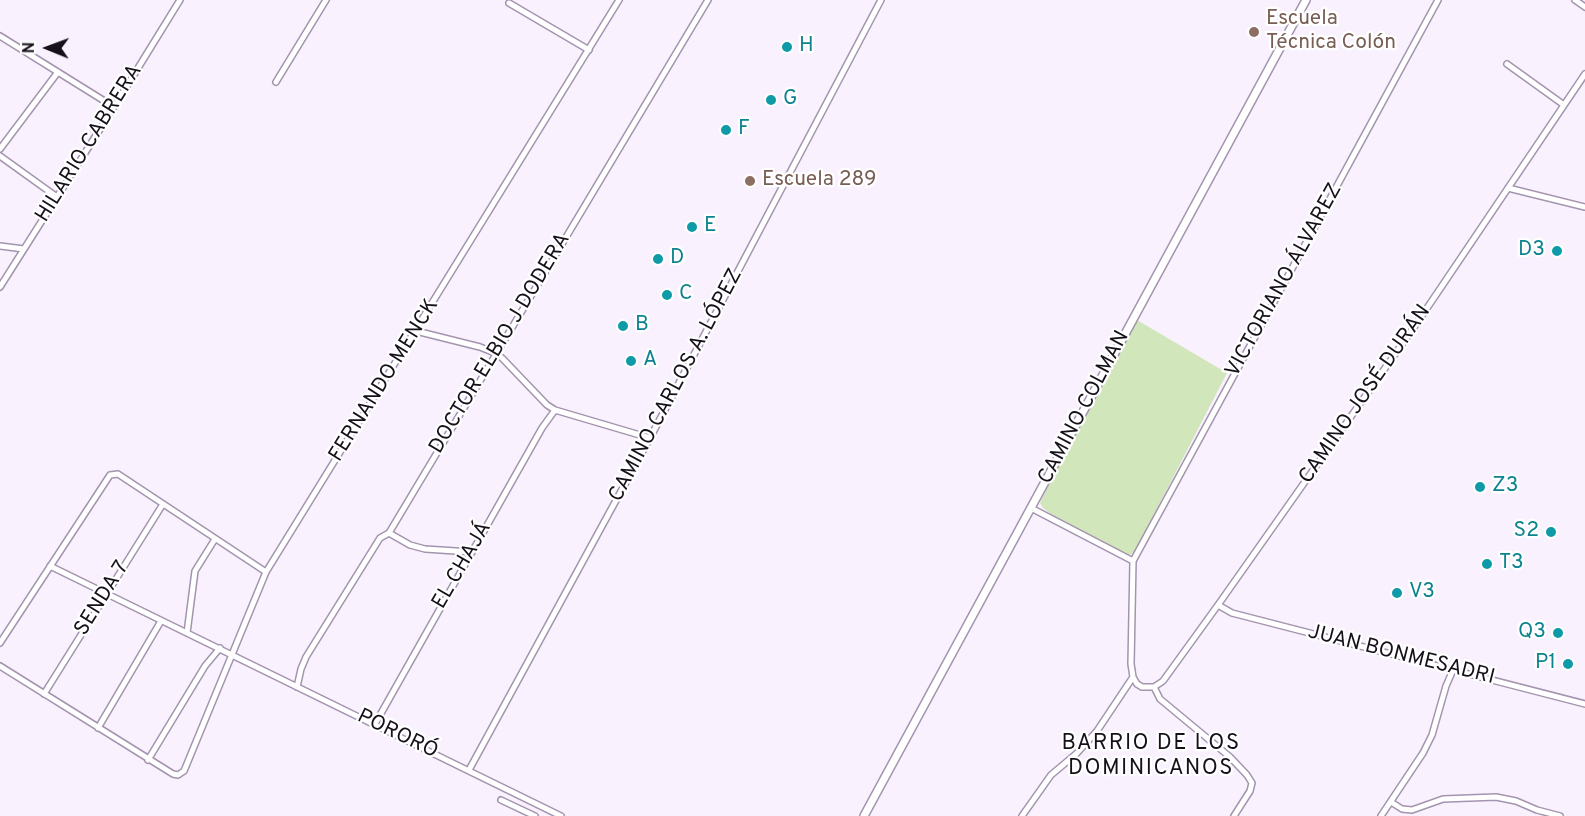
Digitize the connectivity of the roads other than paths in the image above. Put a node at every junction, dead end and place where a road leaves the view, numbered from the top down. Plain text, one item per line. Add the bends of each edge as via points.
1 (180, 0) edge
2 (326, 0) edge
3 (619, 0) edge
4 (708, 0) edge
5 (881, 0) edge
6 (1306, 0) edge
7 (1438, 0) edge
8 (1575, 0) edge
9 (509, 3) dead end
10 (1585, 7) edge
11 (0, 37) edge
12 (589, 50) junction
13 (1507, 64) dead end
14 (58, 72) junction
15 (1585, 74) edge
16 (276, 82) dead end
17 (1564, 105) junction
18 (114, 107) junction
19 (0, 149) edge
20 (0, 156) edge
21 (1508, 188) junction
22 (57, 197) junction
23 (1585, 207) edge
24 (0, 246) edge
25 (24, 249) junction
26 (0, 287) edge
27 (416, 331) junction
28 (495, 353) junction
29 (555, 410) junction
30 (650, 438) junction
31 (163, 504) junction
32 (1031, 508) junction
33 (388, 532) junction
34 (215, 539) junction
35 (471, 552) junction
36 (1133, 561) junction
37 (50, 566) junction
38 (266, 572) junction
39 (106, 594) junction
40 (1218, 605) junction
41 (161, 621) junction
42 (187, 633) junction
43 (0, 643) edge
44 (219, 648) junction
45 (232, 656) junction
46 (0, 666) edge
47 (1453, 670) junction
48 (1133, 677) junction
49 (297, 687) junction
50 (1154, 687) junction
51 (44, 694) junction
52 (1585, 704) edge
53 (375, 724) junction
54 (98, 728) junction
55 (148, 760) junction
56 (469, 770) junction
57 (501, 800) dead end
58 (1390, 802) junction
59 (534, 816) edge
60 (561, 816) edge
61 (864, 816) edge
62 (1022, 816) edge
63 (1234, 816) edge
64 (1381, 816) edge
65 (1560, 816) edge

1 - 18 street, HILARIO CABRERA
2 - 16 street
3 - 12 street, FERNANDO MENCK
4 - 28 street, DOCTOR ELBIO J DODERA
5 - 30 street, CAMINO CARLOS A. LÓPEZ
6 - 32 street, CAMINO COLMAN
7 - 36 street, VICTORIANO ÁLVAREZ
8 - 10 street
9 - 12 street
11 - 14 street
12 - 27 street, FERNANDO MENCK
13 - 17 street
14 - 18 street
14 - 19 street
15 - 17 street, CAMINO JOSÉ DURÁN
17 - 21 street, CAMINO JOSÉ DURÁN
18 - 22 street, HILARIO CABRERA
20 - 22 street
21 - 23 street
21 - 40 street, CAMINO JOSÉ DURÁN
22 - 25 street, HILARIO CABRERA
24 - 25 street
25 - 26 street, HILARIO CABRERA
27 - 28 street
27 - 38 street, FERNANDO MENCK
28 - 29 street
28 - 33 street, DOCTOR ELBIO J DODERA
29 - 30 street
29 - 35 street, EL CHAJÁ
30 - 56 street, CAMINO CARLOS A. LÓPEZ
31 - 34 street
31 - 37 street via 118,474 110,475
31 - 39 street, SENDA 7
32 - 36 street
32 - 61 street, CAMINO COLMAN
33 - 35 street via 425,549
33 - 49 street, DOCTOR ELBIO J DODERA via 380,538 306,657
34 - 38 street
34 - 42 street via 195,571
35 - 53 street, EL CHAJÁ
36 - 48 street
37 - 39 street, PORORÓ
37 - 43 street
38 - 45 street, FERNANDO MENCK
39 - 41 street, PORORÓ
39 - 51 street, SENDA 7
40 - 47 street, JUAN BONMESADRI via 1232,613
40 - 50 street, CAMINO JOSÉ DURÁN via 1163,681
41 - 42 street, PORORÓ
41 - 54 street
42 - 44 street, PORORÓ
44 - 45 street, PORORÓ
44 - 55 street
45 - 49 street, PORORÓ
45 - 55 street, FERNANDO MENCK via 184,771 174,774
46 - 51 street
47 - 52 street, JUAN BONMESADRI
47 - 58 street via 1432,735
48 - 50 street via 1142,687
48 - 62 street via 1096,731 1051,775
49 - 53 street, PORORÓ
50 - 63 street via 1160,699 1230,758 1252,783
51 - 54 street
53 - 56 street, PORORÓ
54 - 55 street
56 - 60 street, PORORÓ
57 - 59 street
58 - 64 street
58 - 65 street via 1409,810 1443,799 1496,797

